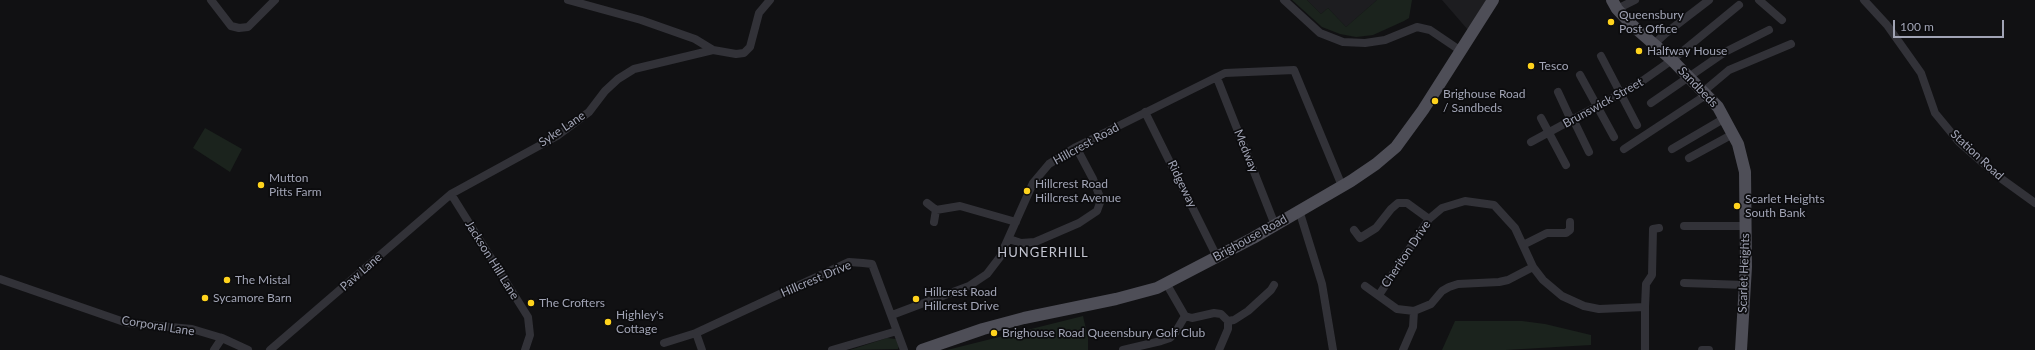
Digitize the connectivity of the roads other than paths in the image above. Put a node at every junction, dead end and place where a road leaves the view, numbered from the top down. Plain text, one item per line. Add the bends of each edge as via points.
1 (211, 0) edge
2 (275, 0) edge
3 (568, 0) edge
4 (770, 0) edge
5 (1284, 0) edge
6 (1494, 0) edge
7 (1635, 0) edge
8 (1709, 0) edge
9 (1760, 0) edge
10 (1864, 0) edge
11 (1615, 5) edge
12 (1739, 5) dead end
13 (1782, 20) dead end
14 (1770, 30) dead end
15 (1791, 44) dead end
16 (1653, 45) junction
17 (713, 50) junction
18 (1460, 51) junction
19 (1601, 56) dead end
20 (1672, 60) junction
21 (1580, 75) dead end
22 (1687, 77) junction
23 (1217, 78) junction
24 (1558, 92) dead end
25 (1705, 93) junction
26 (1621, 94) junction
27 (1651, 103) dead end
28 (1597, 107) junction
29 (1145, 112) junction
30 (1541, 118) dead end
31 (1725, 118) junction
32 (1572, 119) junction
33 (1637, 125) dead end
34 (1549, 132) junction
35 (1733, 134) junction
36 (1614, 137) dead end
37 (1532, 142) dead end
38 (1076, 147) junction
39 (1624, 149) dead end
40 (1672, 149) dead end
41 (1589, 152) dead end
42 (1689, 158) dead end
43 (1566, 165) dead end
44 (1342, 186) junction
45 (451, 194) junction
46 (1746, 196) joint
47 (927, 203) dead end
48 (2035, 203) edge
49 (936, 210) junction
50 (1299, 210) junction
51 (1429, 219) junction
52 (934, 222) dead end
53 (1016, 222) junction
54 (1570, 222) dead end
55 (1275, 225) junction
56 (1684, 226) dead end
57 (1746, 226) junction
58 (1653, 228) dead end
59 (1354, 230) dead end
60 (1009, 238) junction
61 (1523, 245) junction
62 (1217, 257) junction
63 (1533, 267) junction
64 (0, 279) edge
65 (1166, 283) junction
66 (1684, 283) dead end
67 (1745, 285) junction
68 (1365, 286) dead end
69 (1273, 290) dead end
70 (1379, 295) junction
71 (1644, 307) junction
72 (1414, 311) junction
73 (892, 314) junction
74 (1185, 316) junction
75 (1228, 321) junction
76 (897, 331) junction
77 (696, 333) junction
78 (222, 338) junction
79 (664, 343) dead end
80 (214, 350) edge
81 (248, 350) edge
82 (270, 350) edge
83 (525, 350) edge
84 (702, 350) edge
85 (832, 350) edge
86 (904, 350) edge
87 (922, 350) edge
88 (1123, 350) edge
89 (1219, 350) edge
90 (1333, 350) edge
91 (1403, 350) edge
92 (1645, 350) edge
93 (1702, 350) edge
94 (1709, 350) edge
95 (1741, 350) edge

1 - 2 street via 232,26 239,28 248,27
3 - 17 street via 642,20 695,39
4 - 17 street via 759,13 750,47 736,54
5 - 18 street via 1320,33 1343,42 1365,44 1385,40 1417,26 1430,30
6 - 18 main road, Brighouse Road
7 - 11 street
8 - 16 street
9 - 13 street
10 - 48 street, Station Road via 1887,25 1921,73 1935,113 1959,142 1998,177
11 - 16 main road, Sandbeds
12 - 20 street, Brunswick Street
14 - 22 street via 1724,52
15 - 25 street via 1729,70
16 - 20 main road, Sandbeds
17 - 45 street, Syke Lane via 634,69 618,79 589,112 557,136
18 - 44 main road, Brighouse Road via 1396,146 1376,164
19 - 26 street
20 - 22 main road, Sandbeds
20 - 26 street, Brunswick Street
21 - 28 street
22 - 25 main road, Sandbeds
22 - 27 street
23 - 29 street, Hillcrest Road
23 - 44 street, Hillcrest Road via 1226,73 1294,70
23 - 55 street, Medway
24 - 32 street
25 - 31 main road, Sandbeds
25 - 39 street
26 - 28 street, Brunswick Street
26 - 33 street
28 - 32 street, Brunswick Street
28 - 36 street
29 - 38 street, Hillcrest Road
29 - 62 street, Ridgeway
30 - 34 street
31 - 35 main road, Sandbeds
31 - 40 street
32 - 34 street, Brunswick Street
32 - 41 street
34 - 37 street, Brunswick Street
34 - 43 street
35 - 42 street
35 - 46 main road, Sandbeds via 1745,172
38 - 53 street, Hillcrest Road via 1049,164 1033,183
38 - 60 street via 1101,200 1097,211 1079,223 1035,242 1021,242
44 - 50 main road, Brighouse Road
45 - 82 street, Paw Lane
45 - 83 street, Jackson Hill Lane via 528,317 530,335
46 - 57 main road, Scarlet Heights
47 - 49 street
49 - 52 street
49 - 53 street via 960,206
50 - 55 main road, Brighouse Road
50 - 90 street via 1322,284
51 - 59 street via 1407,203 1398,204 1376,228 1360,238
51 - 61 street, Cheriton Drive via 1442,208 1459,202 1494,205 1514,228
51 - 70 street, Cheriton Drive
53 - 60 street, Hillcrest Road
54 - 61 street via 1570,230 1566,233 1547,233
55 - 62 main road, Brighouse Road
56 - 57 street
57 - 67 main road, Scarlet Heights
58 - 71 street via 1652,275 1646,284
60 - 73 street, Hillcrest Road via 1000,257 987,274 969,286
61 - 63 street, Cheriton Drive
62 - 65 main road, Brighouse Road
63 - 71 street, Cheriton Drive via 1562,296 1584,306 1599,309
63 - 72 street via 1500,282 1449,287 1431,304
64 - 78 street, Corporal Lane via 127,323 192,329
65 - 74 street
65 - 87 main road, Brighouse Road via 1116,299 983,329
66 - 67 street
67 - 95 main road, Scarlet Heights
68 - 70 street
69 - 75 street via 1248,311
70 - 72 street via 1397,309
71 - 92 street
72 - 91 street via 1413,326
73 - 76 street, Hillcrest Drive
73 - 77 street, Hillcrest Drive via 872,264 850,262
74 - 75 street via 1192,318 1214,313 1221,314
74 - 88 street via 1170,338
75 - 89 street via 1228,329
76 - 85 street
76 - 86 street, Hillcrest Drive
77 - 79 street, Hillcrest Drive
77 - 84 street
78 - 80 street
78 - 81 street, Corporal Lane
93 - 94 street

